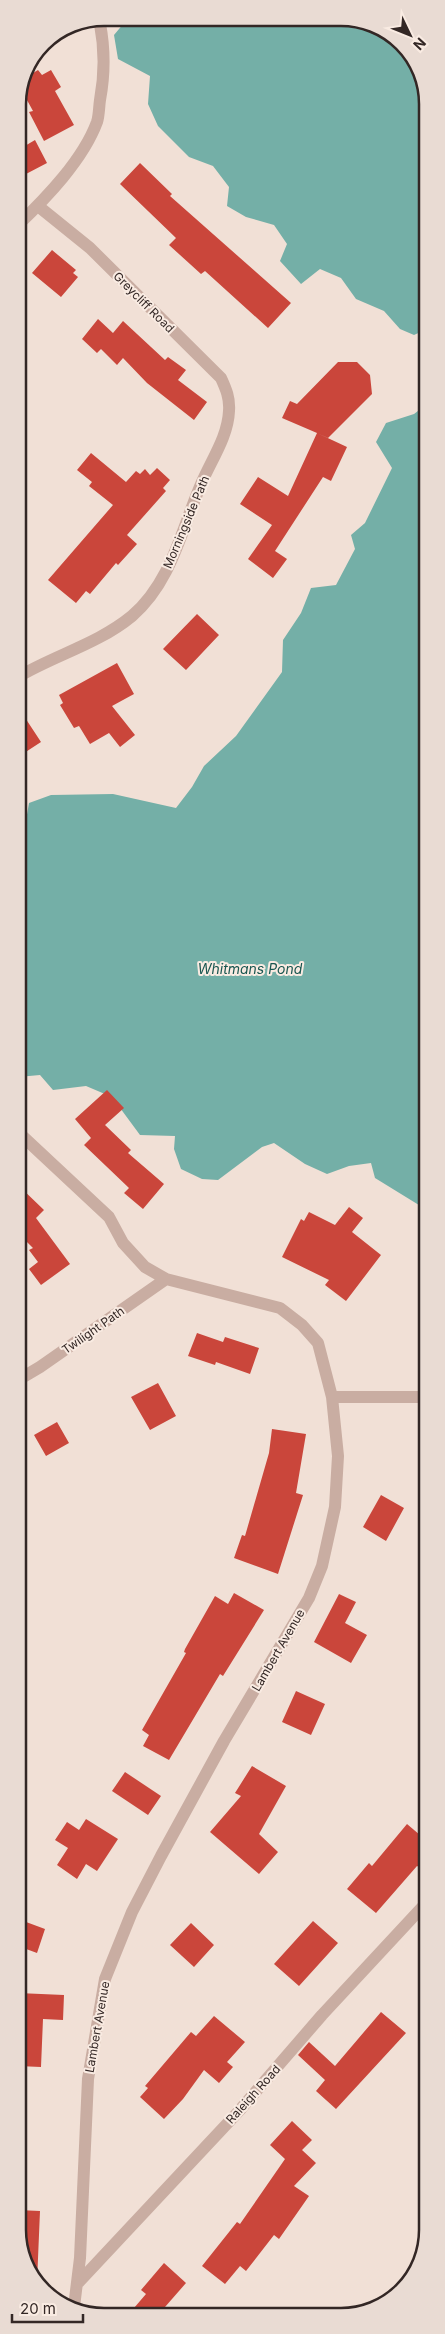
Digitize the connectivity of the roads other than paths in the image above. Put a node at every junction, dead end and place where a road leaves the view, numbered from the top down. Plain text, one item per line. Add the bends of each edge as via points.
1 (100, 26) edge
2 (38, 206) junction
3 (26, 217) edge
4 (229, 412) joint
5 (26, 673) edge
6 (26, 1139) edge
7 (166, 1279) junction
8 (26, 1375) edge
9 (419, 1397) edge
10 (332, 1398) junction
11 (419, 1911) edge
12 (77, 2284) junction
13 (75, 2302) edge

1 - 2 street via 105,73 97,122 73,165
2 - 3 street
2 - 4 street, Greycliff Road via 90,248 221,378 228,395
4 - 5 street, Morningside Path via 225,433 170,563 154,592 132,616 100,638
6 - 7 street, Lambert Avenue via 109,1217 123,1243 144,1267
7 - 8 street, Twilight Path
7 - 10 street, Lambert Avenue via 280,1308 318,1343
9 - 10 street
10 - 12 street, Lambert Avenue via 338,1456 335,1507 322,1566 309,1598 224,1741 161,1856 132,1912 105,1979 88,2079
11 - 12 street, Raleigh Road
12 - 13 street, Lambert Avenue

